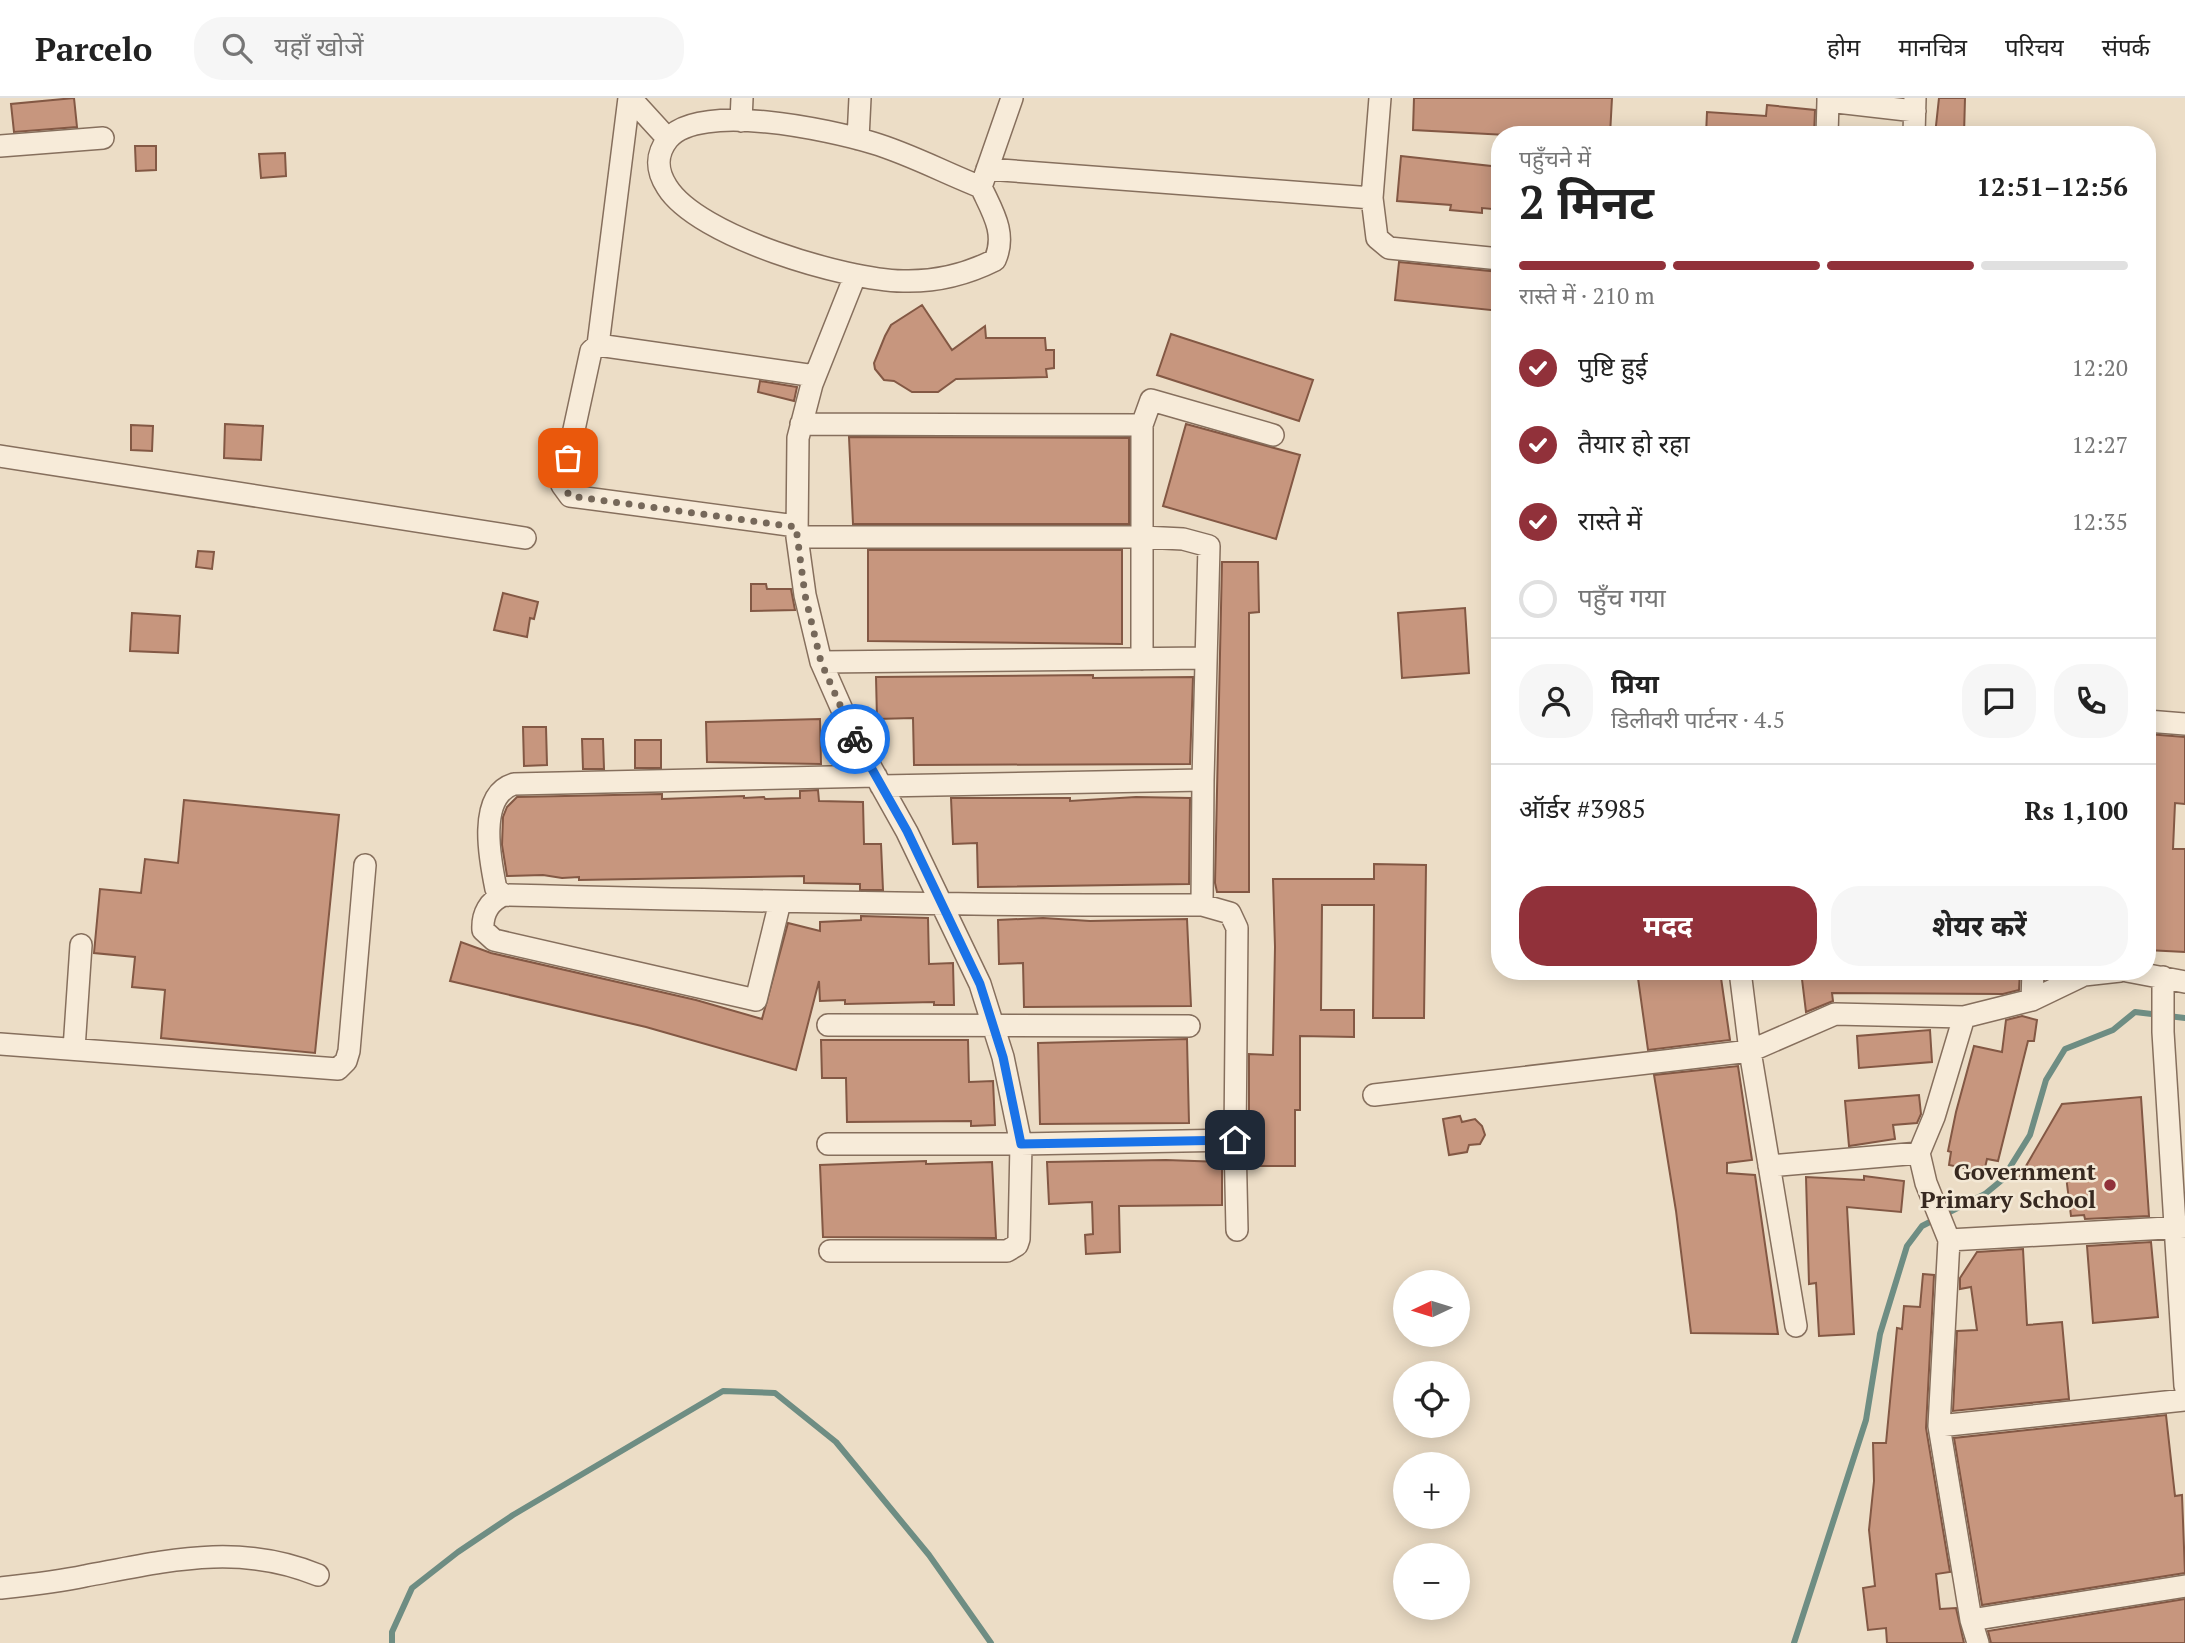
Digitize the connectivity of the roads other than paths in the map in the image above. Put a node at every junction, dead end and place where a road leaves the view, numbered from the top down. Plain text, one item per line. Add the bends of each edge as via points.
1 (631, 98) edge
2 (742, 98) edge
3 (860, 98) edge
4 (1012, 98) edge
5 (1380, 98) edge
6 (1828, 99) edge
7 (1915, 104) edge
8 (741, 121) junction
9 (1827, 126) edge
10 (1914, 126) edge
11 (103, 138) dead end
12 (668, 139) junction
13 (858, 139) junction
14 (0, 146) edge
15 (984, 178) junction
16 (1372, 198) junction
17 (1491, 258) edge
18 (855, 276) junction
19 (598, 345) junction
20 (815, 376) junction
21 (801, 424) junction
22 (1143, 425) junction
23 (1273, 435) dead end
24 (0, 456) edge
25 (796, 532) junction
26 (1143, 537) junction
27 (525, 538) dead end
28 (1206, 658) junction
29 (1142, 659) junction
30 (821, 662) junction
31 (2156, 722) edge
32 (2185, 724) edge
33 (1203, 780) junction
34 (878, 781) junction
35 (365, 865) dead end
36 (504, 895) junction
37 (780, 902) junction
38 (1202, 905) junction
39 (944, 906) junction
40 (81, 945) dead end
41 (2156, 976) edge
42 (2163, 977) junction
43 (1741, 980) edge
44 (2033, 980) edge
45 (2074, 980) edge
46 (2185, 982) edge
47 (2032, 1000) junction
48 (1964, 1017) junction
49 (828, 1025) dead end
50 (992, 1025) junction
51 (1189, 1026) dead end
52 (0, 1044) edge
53 (74, 1049) junction
54 (1750, 1051) junction
55 (1374, 1095) dead end
56 (1235, 1140) junction
57 (828, 1143) dead end
58 (1021, 1144) junction
59 (1919, 1153) junction
60 (1769, 1166) junction
61 (2180, 1228) edge
62 (1237, 1230) dead end
63 (1946, 1231) junction
64 (830, 1251) dead end
65 (1796, 1326) dead end
66 (2185, 1386) edge
67 (2185, 1400) edge
68 (1938, 1426) junction
69 (318, 1575) dead end
70 (2185, 1586) edge
71 (0, 1588) edge
72 (1971, 1620) junction
73 (1978, 1643) edge

1 - 12 street
1 - 19 street
2 - 8 street
3 - 13 street
4 - 15 street
5 - 16 street
6 - 7 street
6 - 9 street
7 - 10 street
8 - 12 street via 692,123 675,130
8 - 13 street
11 - 14 street
12 - 18 street via 659,150 658,168 667,188 695,214 718,229 764,247
13 - 15 street via 937,170
15 - 16 street
15 - 18 street via 1000,225 1000,250 995,260 951,277 904,282
16 - 17 street via 1377,237 1389,248
18 - 20 street
19 - 20 street
19 - 25 street via 588,364 562,485 566,493
20 - 21 street
21 - 22 street
21 - 25 street via 795,477
22 - 23 street via 1151,400
22 - 26 street
24 - 27 street
25 - 26 street
25 - 30 street
26 - 28 street via 1209,546
26 - 29 street
28 - 29 street
28 - 33 street
29 - 30 street
30 - 34 street
31 - 32 street
33 - 34 street
33 - 38 street
34 - 36 street via 514,784 495,796 489,819 493,874 496,889
34 - 39 street
35 - 53 street via 349,1051 338,1069
36 - 37 street
36 - 37 street via 495,898 482,920 483,930 494,940 756,1000
37 - 39 street
38 - 39 street
38 - 56 street via 1230,913 1237,928
39 - 50 street via 980,984
40 - 53 street
41 - 42 street
42 - 46 street
42 - 61 street via 2163,1032
43 - 54 street
44 - 47 street
45 - 47 street
47 - 48 street
48 - 54 street via 1835,1014
48 - 59 street
49 - 50 street
50 - 51 street
50 - 58 street
52 - 53 street
54 - 55 street
54 - 60 street
56 - 58 street
56 - 62 street
57 - 58 street
58 - 64 street via 1019,1239 1011,1250
59 - 60 street
59 - 63 street
60 - 65 street
61 - 63 street
61 - 66 street
63 - 68 street
67 - 68 street
68 - 72 street
69 - 71 street via 290,1563 245,1556 190,1556
70 - 72 street
72 - 73 street

